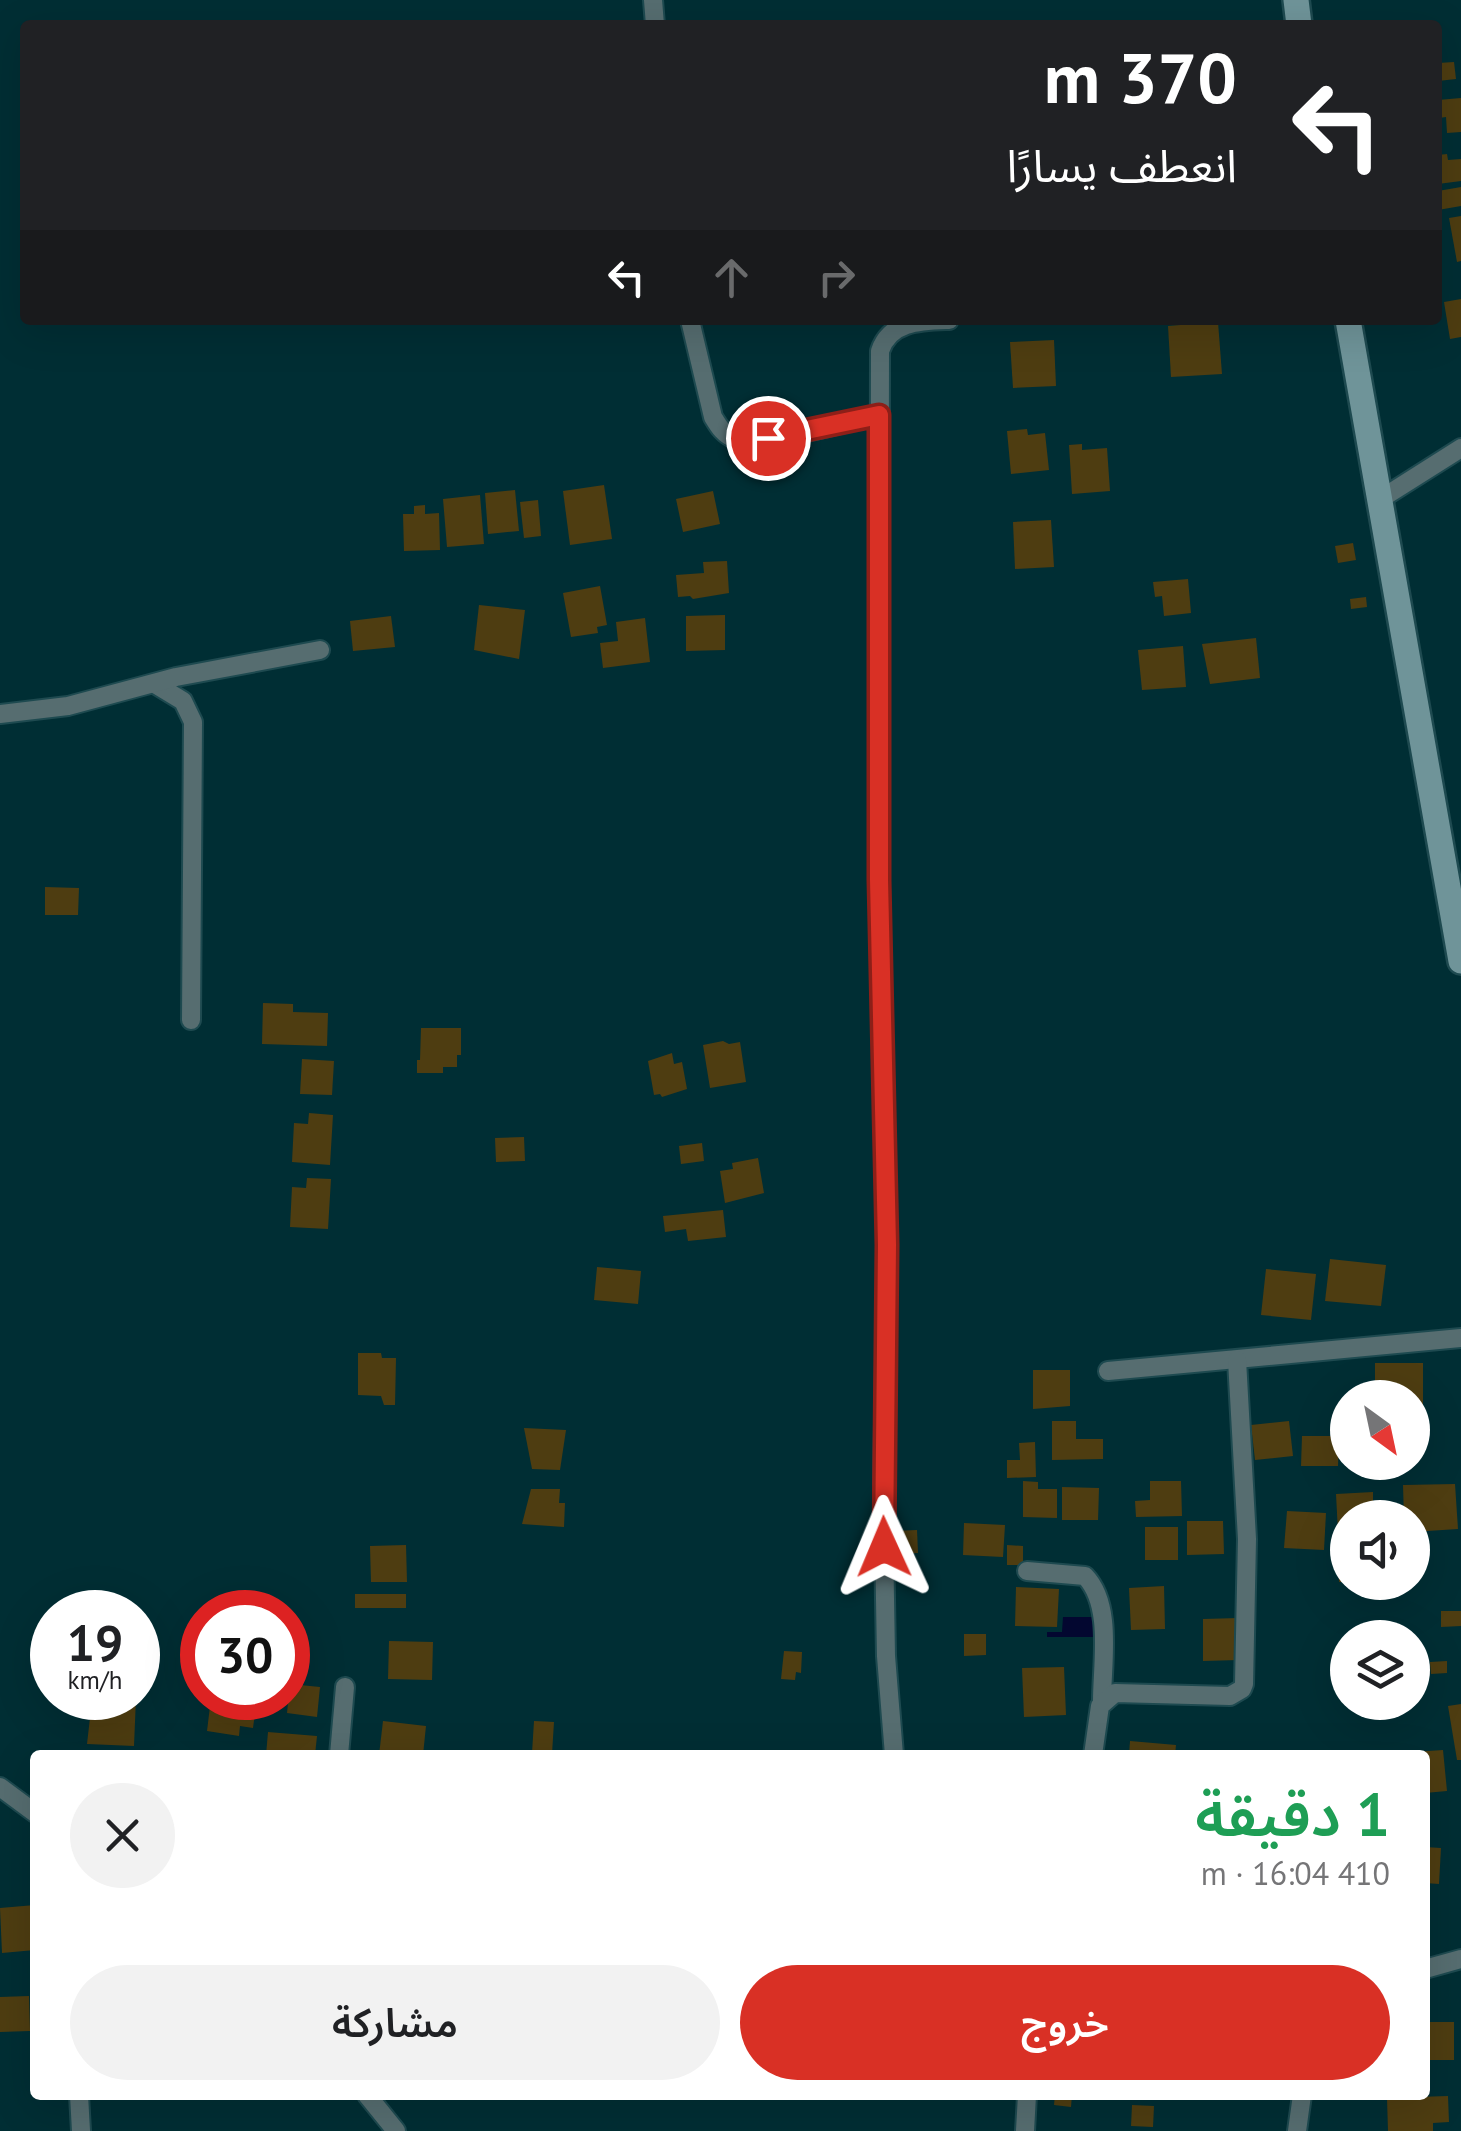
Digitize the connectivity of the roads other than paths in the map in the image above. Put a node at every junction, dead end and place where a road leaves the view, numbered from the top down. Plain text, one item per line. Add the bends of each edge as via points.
1 (691, 325) edge
2 (906, 325) edge
3 (1349, 325) edge
4 (879, 415) junction
5 (1461, 448) edge
6 (1379, 500) junction
7 (320, 650) dead end
8 (155, 684) junction
9 (0, 714) edge
10 (1449, 834) edge
11 (1461, 961) edge
12 (191, 1020) dead end
13 (1461, 1338) edge
14 (1236, 1360) junction
15 (1108, 1370) dead end
16 (1026, 1572) dead end
17 (345, 1688) dead end
18 (1102, 1701) junction
19 (339, 1750) edge
20 (894, 1750) edge
21 (1094, 1750) edge
22 (0, 1787) edge
23 (30, 1809) edge
24 (1461, 1959) edge
25 (1430, 1968) edge
26 (79, 2100) edge
27 (371, 2100) edge
28 (1027, 2100) edge
29 (1301, 2100) edge
30 (81, 2131) edge
31 (396, 2131) edge
32 (1025, 2131) edge
33 (1296, 2131) edge

1 - 4 street via 713,418 732,438 768,438
2 - 4 street via 883,341
3 - 6 street
4 - 20 street via 883,1483
5 - 6 street
6 - 10 street
7 - 8 street
8 - 9 street via 68,706
8 - 12 street via 183,701 193,722
10 - 11 street
13 - 14 street
14 - 15 street
14 - 18 street via 1248,1553 1242,1690 1222,1696 1124,1692
16 - 18 street via 1085,1576 1094,1586 1102,1612
17 - 19 street
18 - 21 street
22 - 23 street
24 - 25 street
26 - 30 street
27 - 31 street
28 - 32 street
29 - 33 street

